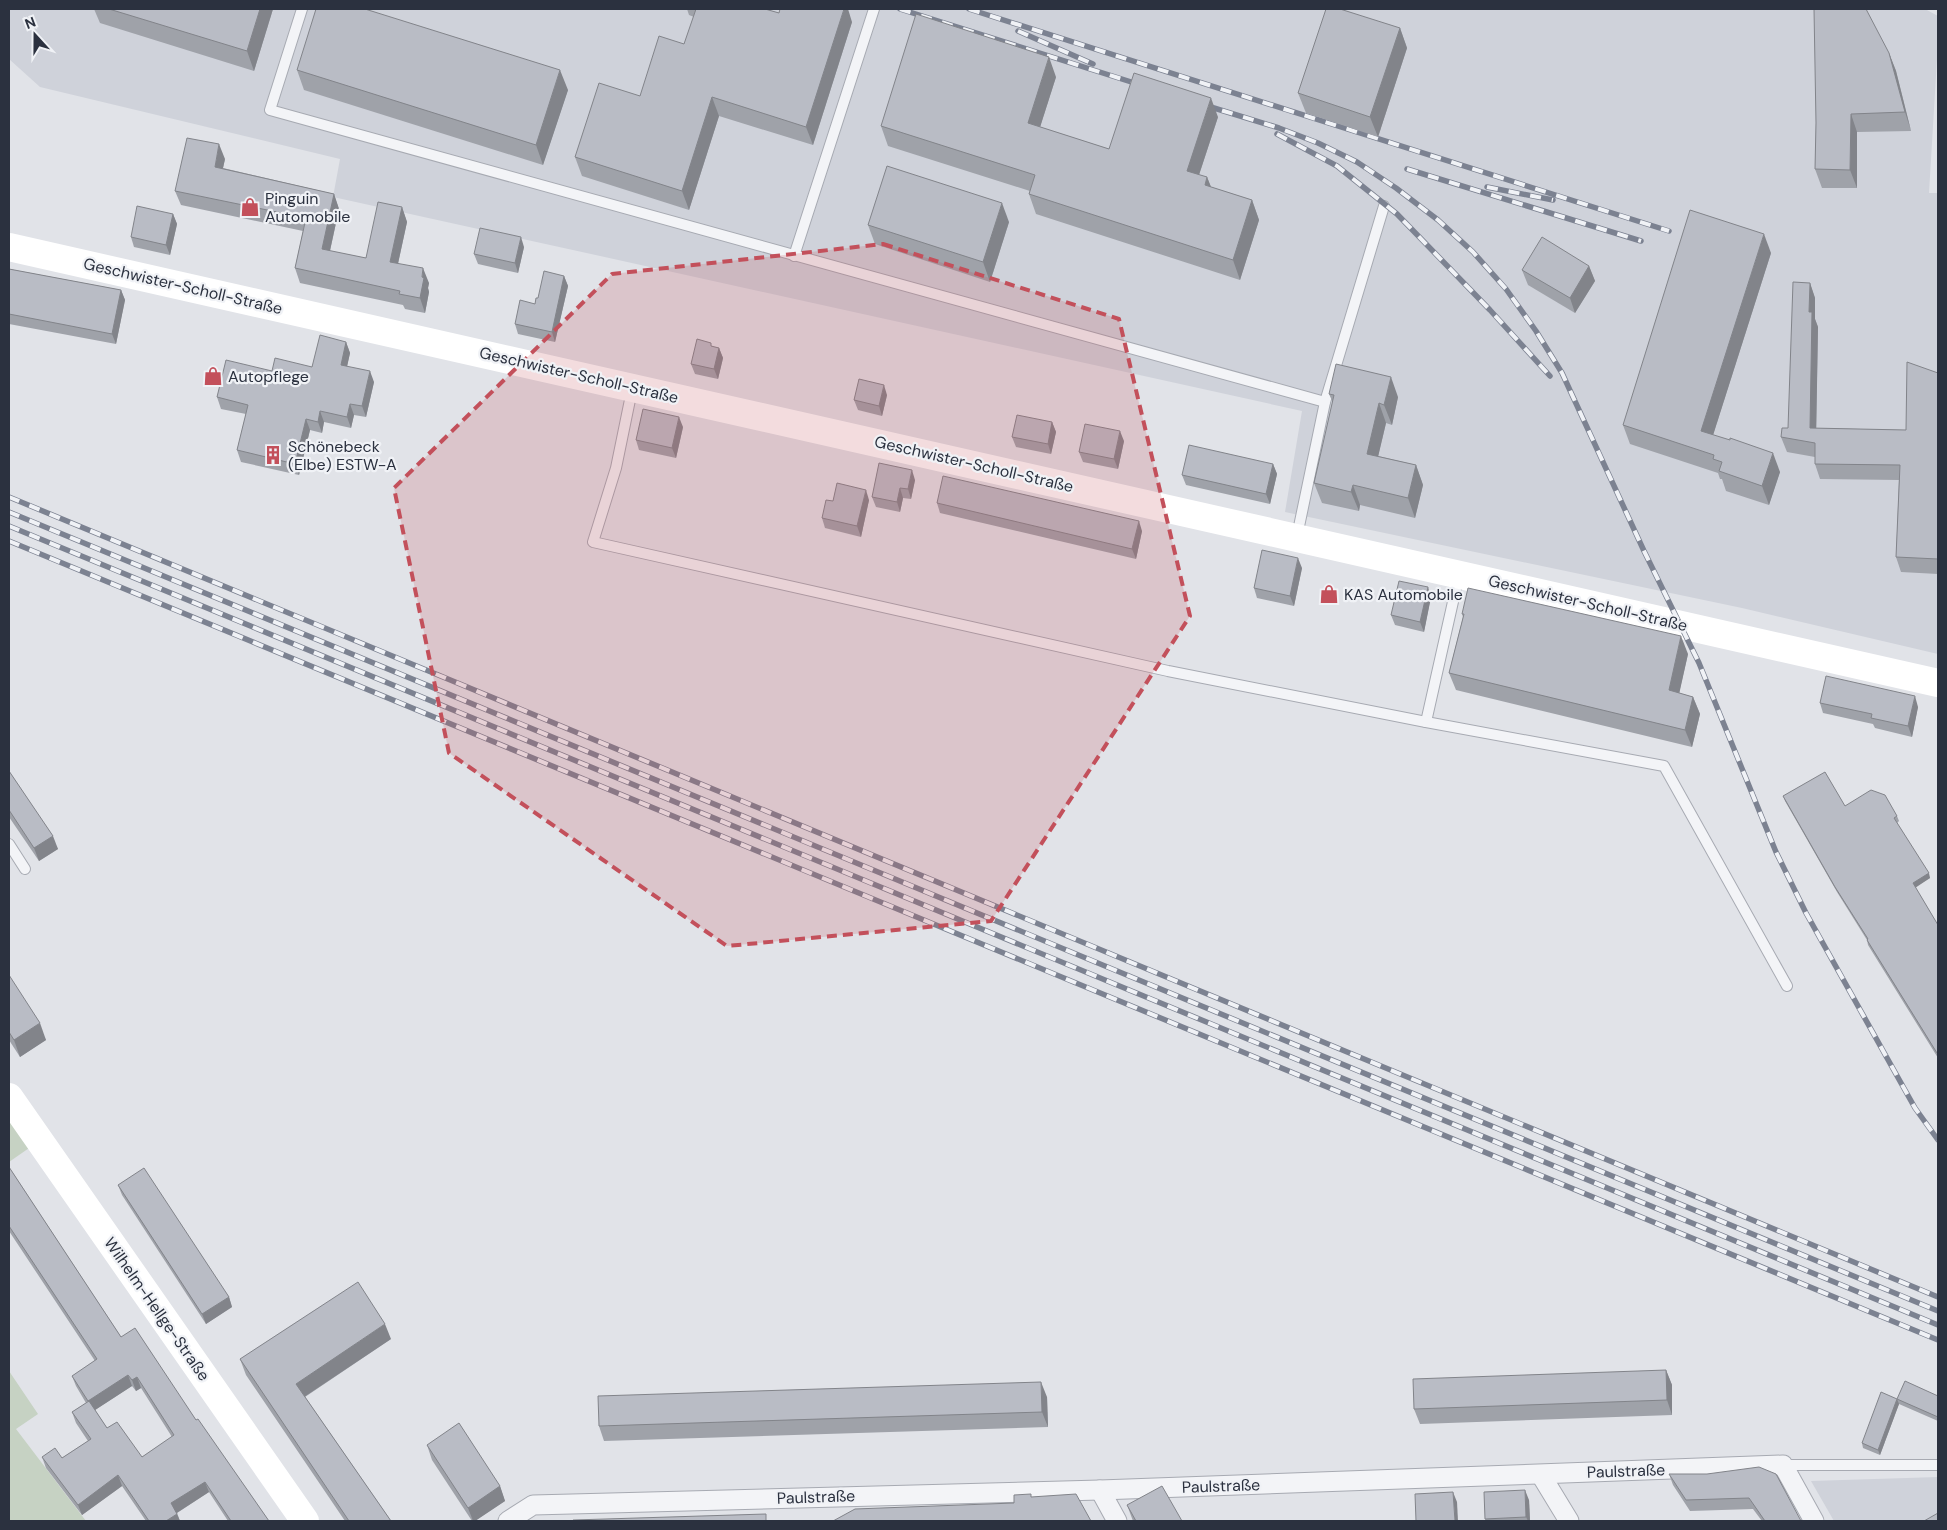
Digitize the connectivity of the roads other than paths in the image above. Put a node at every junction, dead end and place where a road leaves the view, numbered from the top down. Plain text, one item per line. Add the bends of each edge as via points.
1 (302, 9) edge
2 (874, 9) edge
3 (1384, 206) dead end
4 (9, 247) edge
5 (794, 256) junction
6 (632, 388) junction
7 (1325, 402) junction
8 (1296, 537) junction
9 (1460, 574) junction
10 (1938, 683) edge
11 (1426, 722) junction
12 (9, 844) edge
13 (25, 869) dead end
14 (1787, 986) dead end
15 (9, 1097) edge
16 (1783, 1465) junction
17 (1938, 1465) edge
18 (1541, 1475) junction
19 (1100, 1490) junction
20 (305, 1521) edge
21 (508, 1521) edge
22 (1117, 1521) edge
23 (1568, 1521) edge
24 (1814, 1521) edge

1 - 5 lane via 270,110
2 - 5 lane
3 - 7 lane
4 - 6 street, Geschwister-Scholl-Straße
5 - 7 lane
6 - 8 street, Geschwister-Scholl-Straße
6 - 11 lane via 616,468 593,542 1168,670
7 - 8 lane
8 - 9 street, Geschwister-Scholl-Straße
9 - 10 street, Geschwister-Scholl-Straße
9 - 11 lane
11 - 14 lane via 1664,766
12 - 13 lane
15 - 20 street, Wilhelm-Hellge-Straße
16 - 17 lane, Paulstraße
16 - 18 street, Paulstraße
16 - 24 street
18 - 19 street, Paulstraße
18 - 23 street
19 - 21 street, Paulstraße via 533,1505
19 - 22 street

